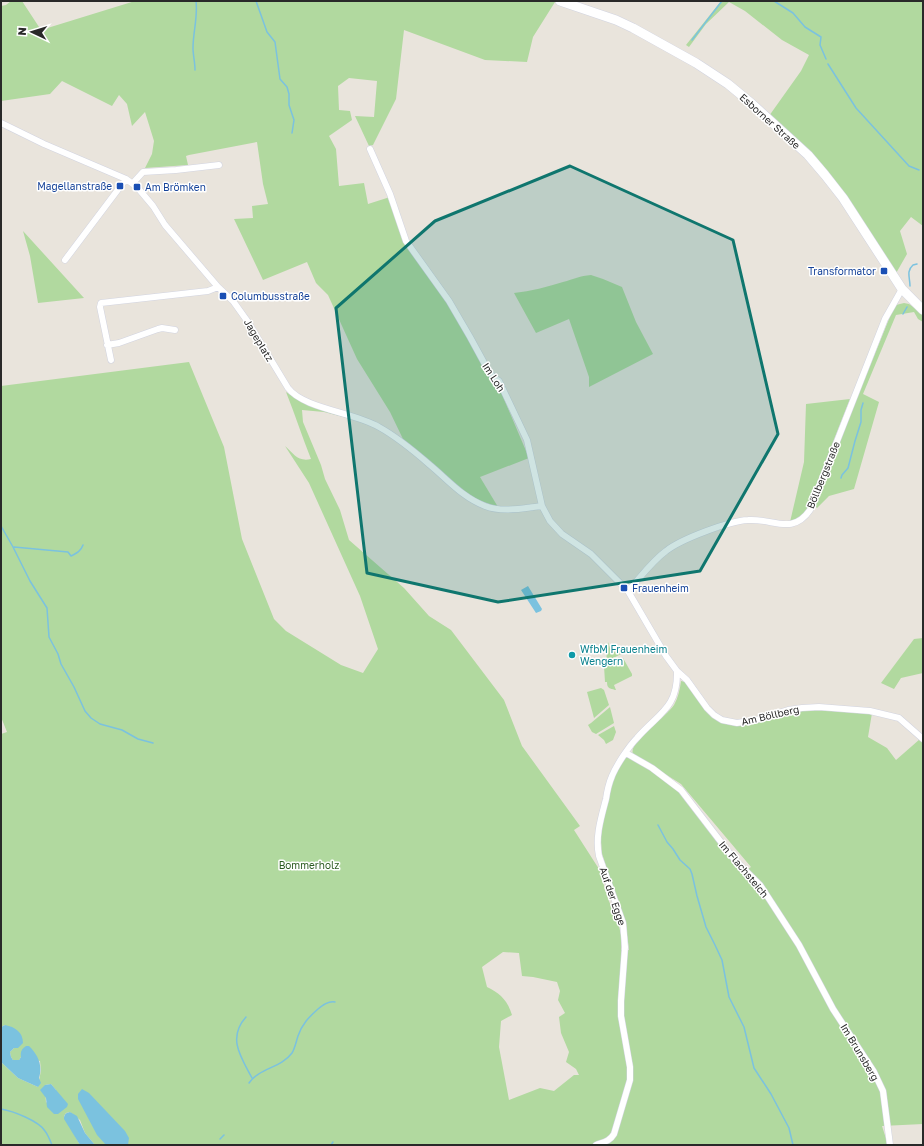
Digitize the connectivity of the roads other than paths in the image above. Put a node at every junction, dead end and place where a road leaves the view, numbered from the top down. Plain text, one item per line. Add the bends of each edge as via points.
1 (560, 1) edge
2 (1, 123) edge
3 (370, 149) dead end
4 (219, 165) dead end
5 (126, 179) junction
6 (133, 183) junction
7 (65, 260) dead end
8 (218, 287) junction
9 (902, 289) junction
10 (923, 310) edge
11 (175, 330) dead end
12 (107, 345) junction
13 (111, 360) dead end
14 (542, 506) junction
15 (628, 591) junction
16 (677, 671) junction
17 (923, 739) edge
18 (626, 753) junction
19 (833, 1009) joint
20 (608, 1143) edge
21 (596, 1145) edge
22 (890, 1145) edge

1 - 9 main road, Esborner Straße via 633,28 696,63 751,103 808,155 825,175
2 - 5 street, Jageplatz
3 - 14 street, Im Loh via 390,194 406,241 448,300 488,370 499,381 527,440
4 - 6 street via 143,172
5 - 6 street, Jageplatz
5 - 7 street
6 - 8 street, Jageplatz
8 - 12 street via 208,291 101,303
8 - 14 street, Jageplatz via 233,301 288,388 296,396 317,406 357,417 378,426 405,444 470,499 502,510
9 - 10 main road, Esborner Straße
9 - 15 street, Böllbergstraße via 886,319 806,515 792,524 760,520 735,522 676,544 658,558
11 - 12 street via 162,328
12 - 13 street
14 - 15 street, Im Loh via 550,521 562,534 591,554
15 - 16 street, Am Böllberg
16 - 17 street, Am Böllberg via 714,715 730,722 745,723 795,709 836,708 870,711 899,718
16 - 18 street, Auf der Egge via 677,688 672,701 636,738
18 - 19 street, Im Flachsteich via 652,768 681,790 734,858 760,885 799,945
18 - 20 street, Auf der Egge via 612,776 598,830 600,856 625,932 621,1016 630,1067 630,1080 616,1128
19 - 22 street, Im Brunsberg via 874,1072 883,1091
20 - 21 street, Auf der Egge

